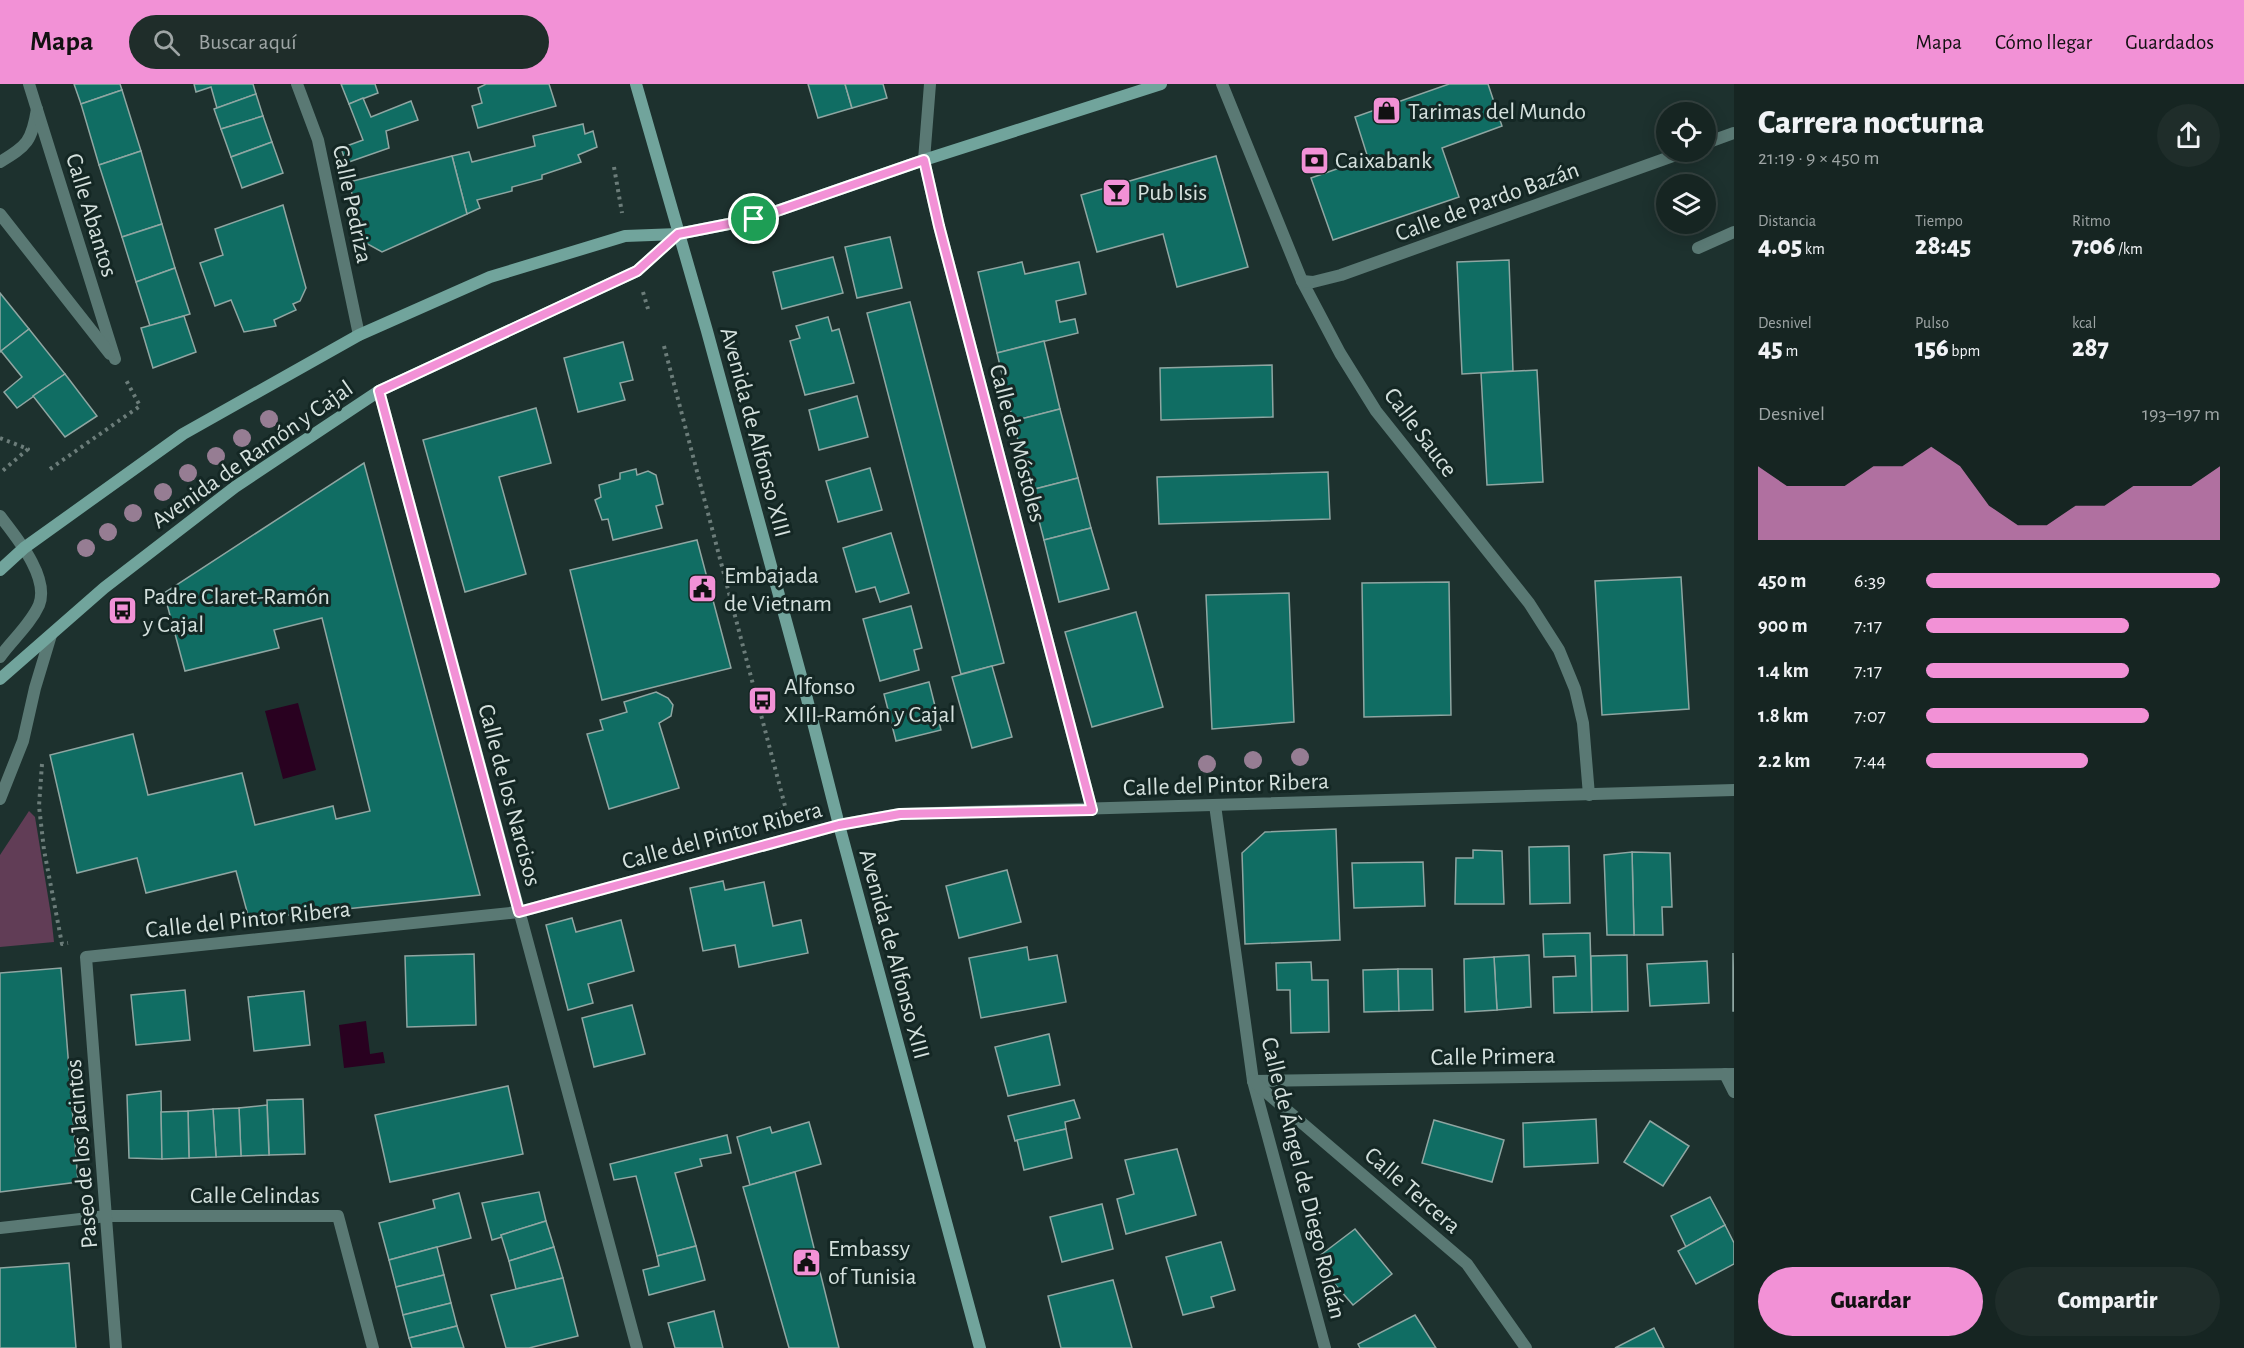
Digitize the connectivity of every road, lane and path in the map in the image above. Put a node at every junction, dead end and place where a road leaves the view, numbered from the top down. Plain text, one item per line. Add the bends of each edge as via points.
1 (29, 84) edge
2 (297, 84) edge
3 (636, 84) edge
4 (930, 84) edge
5 (1161, 84) edge
6 (1222, 84) edge
7 (37, 109) junction
8 (1734, 133) edge
9 (1716, 139) edge
10 (924, 160) junction
11 (0, 162) edge
12 (1656, 162) edge
13 (0, 214) edge
14 (1734, 232) edge
15 (678, 234) junction
16 (1698, 248) dead end
17 (1302, 281) junction
18 (359, 335) junction
19 (664, 346) dead end
20 (379, 391) junction
21 (140, 406) dead end
22 (0, 438) edge
23 (50, 469) dead end
24 (0, 473) edge
25 (0, 516) edge
26 (24, 548) junction
27 (0, 570) edge
28 (51, 635) junction
29 (0, 657) edge
30 (0, 679) edge
31 (42, 763) dead end
32 (1734, 790) edge
33 (1589, 795) junction
34 (0, 799) edge
35 (1215, 805) junction
36 (1092, 810) junction
37 (764, 817) dead end
38 (839, 825) junction
39 (519, 912) junction
40 (74, 943) dead end
41 (86, 957) joint
42 (1729, 1074) edge
43 (1253, 1081) junction
44 (1734, 1092) edge
45 (107, 1216) junction
46 (0, 1228) edge
47 (117, 1348) edge
48 (373, 1348) edge
49 (637, 1348) edge
50 (980, 1348) edge
51 (1325, 1348) edge
52 (1526, 1348) edge

1 - 7 street, Calle Abantos
2 - 18 street, Calle Pedriza via 318,140
3 - 15 main road, Avenida de Alfonso XIII
4 - 10 street, Calle de Móstoles
5 - 10 main road, Avenida de Ramón y Cajal
6 - 17 street, Calle Sauce
7 - 11 street via 34,129 24,148
7 - 13 street, Calle Abantos via 115,359
8 - 9 street
10 - 15 main road, Avenida de Ramón y Cajal via 754,219
10 - 36 street, Calle de Móstoles
12 - 17 street, Calle de Pardo Bazán via 1341,275
14 - 16 street
15 - 18 main road, Avenida de Ramón y Cajal via 625,236 490,277
15 - 20 main road, Avenida de Ramón y Cajal via 637,271
15 - 38 main road, Avenida de Alfonso XIII
17 - 33 street, Calle Sauce via 1376,411 1529,603 1559,650 1575,689 1583,723
18 - 26 main road, Avenida de Ramón y Cajal via 183,434
19 - 37 path via 785,806
20 - 28 main road, Avenida de Ramón y Cajal via 235,487 104,588
20 - 39 street, Calle de los Narcisos
21 - 23 path
22 - 24 path via 28,449
25 - 26 street
26 - 27 main road, Avenida de Ramón y Cajal
26 - 29 street via 42,589 39,604
28 - 30 main road, Avenida de Ramón y Cajal
28 - 34 street via 23,741
31 - 40 path via 39,806 44,850 62,944
32 - 33 street, Calle del Pintor Ribera
33 - 35 street, Calle del Pintor Ribera
35 - 36 street, Calle del Pintor Ribera
35 - 43 street, Calle de Ángel de Diego Roldán
36 - 38 street, Calle del Pintor Ribera via 900,814
38 - 39 street, Calle del Pintor Ribera
38 - 50 main road, Avenida de Alfonso XIII
39 - 41 street, Calle del Pintor Ribera
39 - 49 street, Calle de los Narcisos
41 - 45 street, Paseo de los Jacintos
42 - 43 street, Calle Primera
42 - 44 street
43 - 51 street, Calle de Ángel de Diego Roldán
43 - 52 street, Calle Tercera via 1467,1264
45 - 46 street
45 - 47 street, Paseo de los Jacintos
45 - 48 street, Calle Celindas via 338,1216

